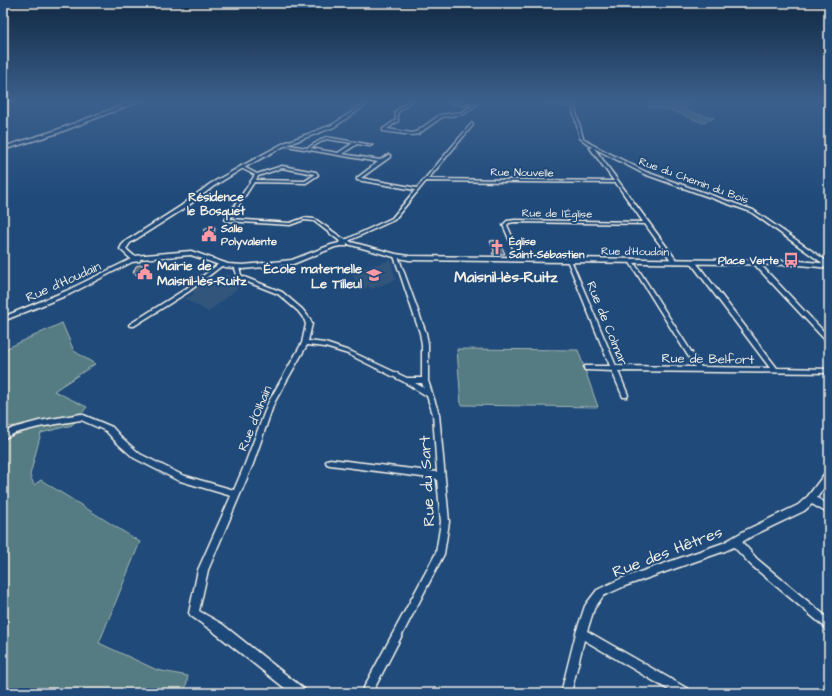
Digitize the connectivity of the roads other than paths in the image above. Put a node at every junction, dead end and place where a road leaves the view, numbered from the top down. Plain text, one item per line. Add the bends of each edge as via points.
1 (48, 134) edge
2 (312, 134) edge
3 (463, 134) edge
4 (581, 134) edge
5 (356, 143) junction
6 (283, 145) junction
7 (370, 145) dead end
8 (590, 145) junction
9 (3, 149) edge
10 (307, 149) junction
11 (339, 154) junction
12 (389, 156) dead end
13 (381, 161) junction
14 (242, 167) junction
15 (257, 175) junction
16 (426, 180) junction
17 (253, 182) junction
18 (617, 182) junction
19 (418, 189) junction
20 (647, 223) junction
21 (345, 242) junction
22 (396, 256) junction
23 (132, 259) junction
24 (520, 259) junction
25 (569, 260) junction
26 (631, 261) junction
27 (675, 262) junction
28 (693, 262) junction
29 (756, 263) junction
30 (222, 264) junction
31 (828, 266) edge
32 (237, 268) junction
33 (3, 319) edge
34 (132, 325) dead end
35 (829, 341) edge
36 (305, 343) junction
37 (587, 368) dead end
38 (614, 368) junction
39 (699, 370) junction
40 (776, 371) junction
41 (829, 371) edge
42 (406, 380) junction
43 (425, 381) junction
44 (429, 394) junction
45 (625, 395) dead end
46 (3, 436) edge
47 (330, 462) dead end
48 (829, 474) edge
49 (441, 476) junction
50 (236, 494) junction
51 (811, 499) junction
52 (829, 510) edge
53 (735, 541) junction
54 (829, 626) edge
55 (581, 633) junction
56 (300, 693) edge
57 (366, 693) edge
58 (566, 693) edge
59 (684, 693) edge

1 - 9 main road
2 - 6 street
3 - 16 street
4 - 8 street, Rue du Chemin du Bois
5 - 7 street
5 - 10 street via 326,138
5 - 11 street
6 - 10 street
6 - 14 street
8 - 18 street
8 - 31 street, Rue du Chemin du Bois via 646,173 752,212
10 - 11 street
11 - 13 street
12 - 13 street
13 - 19 street via 358,179
14 - 15 street
14 - 23 street via 128,242 124,249
15 - 17 street
15 - 17 street via 282,167 316,175 306,182
16 - 18 street, Rue Nouvelle
16 - 19 street
17 - 21 street via 227,220 290,224 304,219 315,220
18 - 20 street
19 - 21 street via 393,219
20 - 24 street, Rue de l'Église via 508,222 505,225
20 - 27 street
21 - 22 street, Rue d'Houdain
21 - 32 street via 293,262
22 - 24 street, Rue d'Houdain
22 - 43 street, Rue du Sart via 423,334
23 - 30 street, Rue d'Houdain via 191,253
23 - 33 street, Rue d'Houdain via 80,288
24 - 25 street, Rue d'Houdain
25 - 26 street, Rue d'Houdain
25 - 38 street, Rue de Colmar
26 - 27 street, Rue d'Houdain
26 - 39 street
27 - 28 street, Rue d'Houdain
28 - 29 street, Rue d'Houdain
28 - 40 street
29 - 31 street, Rue d'Houdain
29 - 35 street
30 - 32 street, Rue d'Houdain
30 - 34 street via 186,291
32 - 36 street, Rue d'Olhain via 242,278 280,293 308,318
36 - 42 street via 325,345 350,353
36 - 50 street, Rue d'Olhain via 271,403
37 - 38 street, Rue de Belfort
38 - 39 street, Rue de Belfort
38 - 45 street, Rue de Colmar
39 - 40 street, Rue de Belfort
40 - 41 street, Rue de Belfort
42 - 43 street
42 - 44 street
43 - 44 street, Rue du Sart
44 - 49 street, Rue du Sart via 436,414
46 - 50 street via 39,424 81,417 109,429 137,456 180,478
47 - 49 street
48 - 51 street, Rue des Hêtres
49 - 57 street, Rue du Sart via 445,522 440,554
50 - 56 street, Rue d'Olhain via 202,570 194,613 218,628
51 - 52 street
51 - 53 street, Rue des Hêtres via 801,508
53 - 54 street via 754,562
53 - 55 street, Rue des Hêtres via 725,547 623,582 600,593 590,606
55 - 58 street, Rue des Hêtres
55 - 59 street

